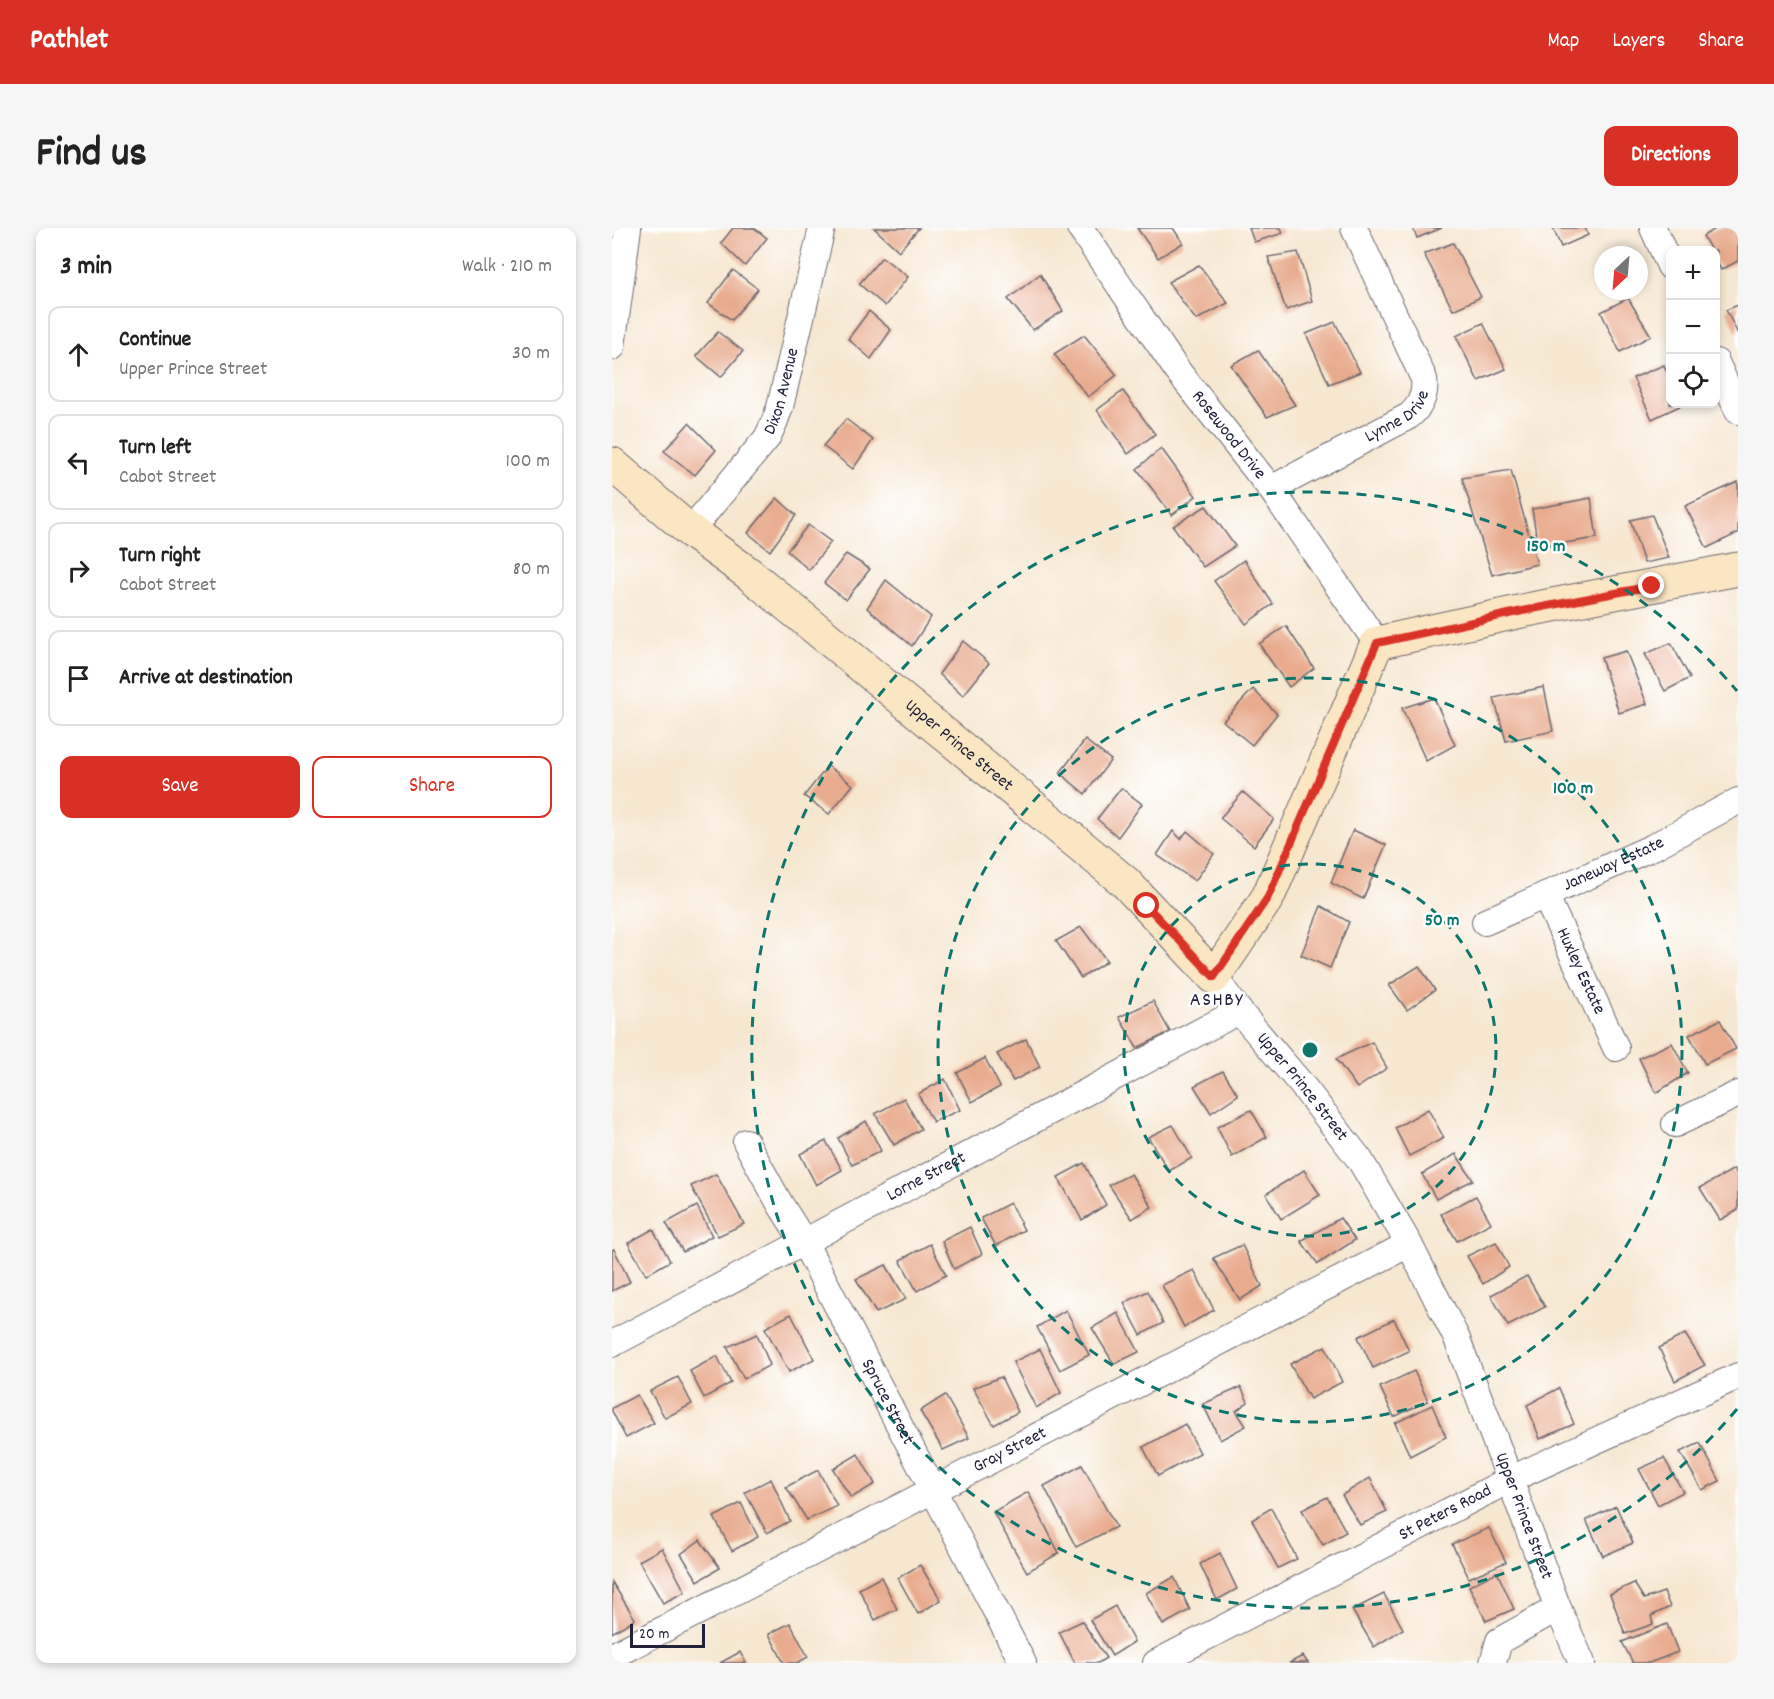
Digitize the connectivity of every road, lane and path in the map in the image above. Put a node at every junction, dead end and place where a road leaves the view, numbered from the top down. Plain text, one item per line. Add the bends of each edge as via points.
1 (628, 228) edge
2 (822, 228) edge
3 (1080, 228) edge
4 (1354, 228) edge
5 (1653, 228) edge
6 (1666, 255) edge
7 (612, 347) edge
8 (1720, 371) edge
9 (1738, 411) edge
10 (612, 464) edge
11 (1271, 489) junction
12 (690, 531) junction
13 (1738, 569) edge
14 (1377, 643) junction
15 (1738, 801) edge
16 (1545, 895) junction
17 (1485, 922) dead end
18 (1214, 977) junction
19 (1239, 1011) junction
20 (1616, 1048) dead end
21 (1738, 1094) edge
22 (1675, 1124) dead end
23 (746, 1142) dead end
24 (804, 1242) junction
25 (1409, 1244) junction
26 (612, 1344) edge
27 (1738, 1376) edge
28 (1511, 1479) junction
29 (933, 1490) junction
30 (1558, 1608) junction
31 (612, 1656) edge
32 (1023, 1663) edge
33 (1156, 1663) edge
34 (1493, 1663) edge
35 (1582, 1663) edge

1 - 7 street
2 - 12 street, Dixon Avenue via 774,423 767,438
3 - 11 street, Rosewood Drive via 1177,370
4 - 11 street, Lynne Drive via 1424,379 1424,394 1409,416
5 - 6 street
8 - 9 street
10 - 12 street, Upper Prince Street
11 - 14 street, Rosewood Drive
12 - 18 street, Upper Prince Street via 748,573 1125,882
13 - 14 street
14 - 18 street via 1268,897
15 - 16 street, Janeway Estate via 1653,847
16 - 17 street, Janeway Estate
16 - 20 street, Huxley Estate
18 - 19 street, Upper Prince Street
19 - 24 street, Lorne Street
19 - 25 street, Upper Prince Street via 1360,1160
21 - 22 street
23 - 24 street, Spruce Street
24 - 26 street, Lorne Street
24 - 29 street, Spruce Street
25 - 28 street, Upper Prince Street via 1457,1340
25 - 29 street, Gray Street
27 - 28 street, St Peters Road
28 - 30 street, Upper Prince Street
28 - 33 street, St Peters Road
29 - 31 street, Gray Street
29 - 32 street, Spruce Street
30 - 34 street via 1499,1641
30 - 35 street, Upper Prince Street

